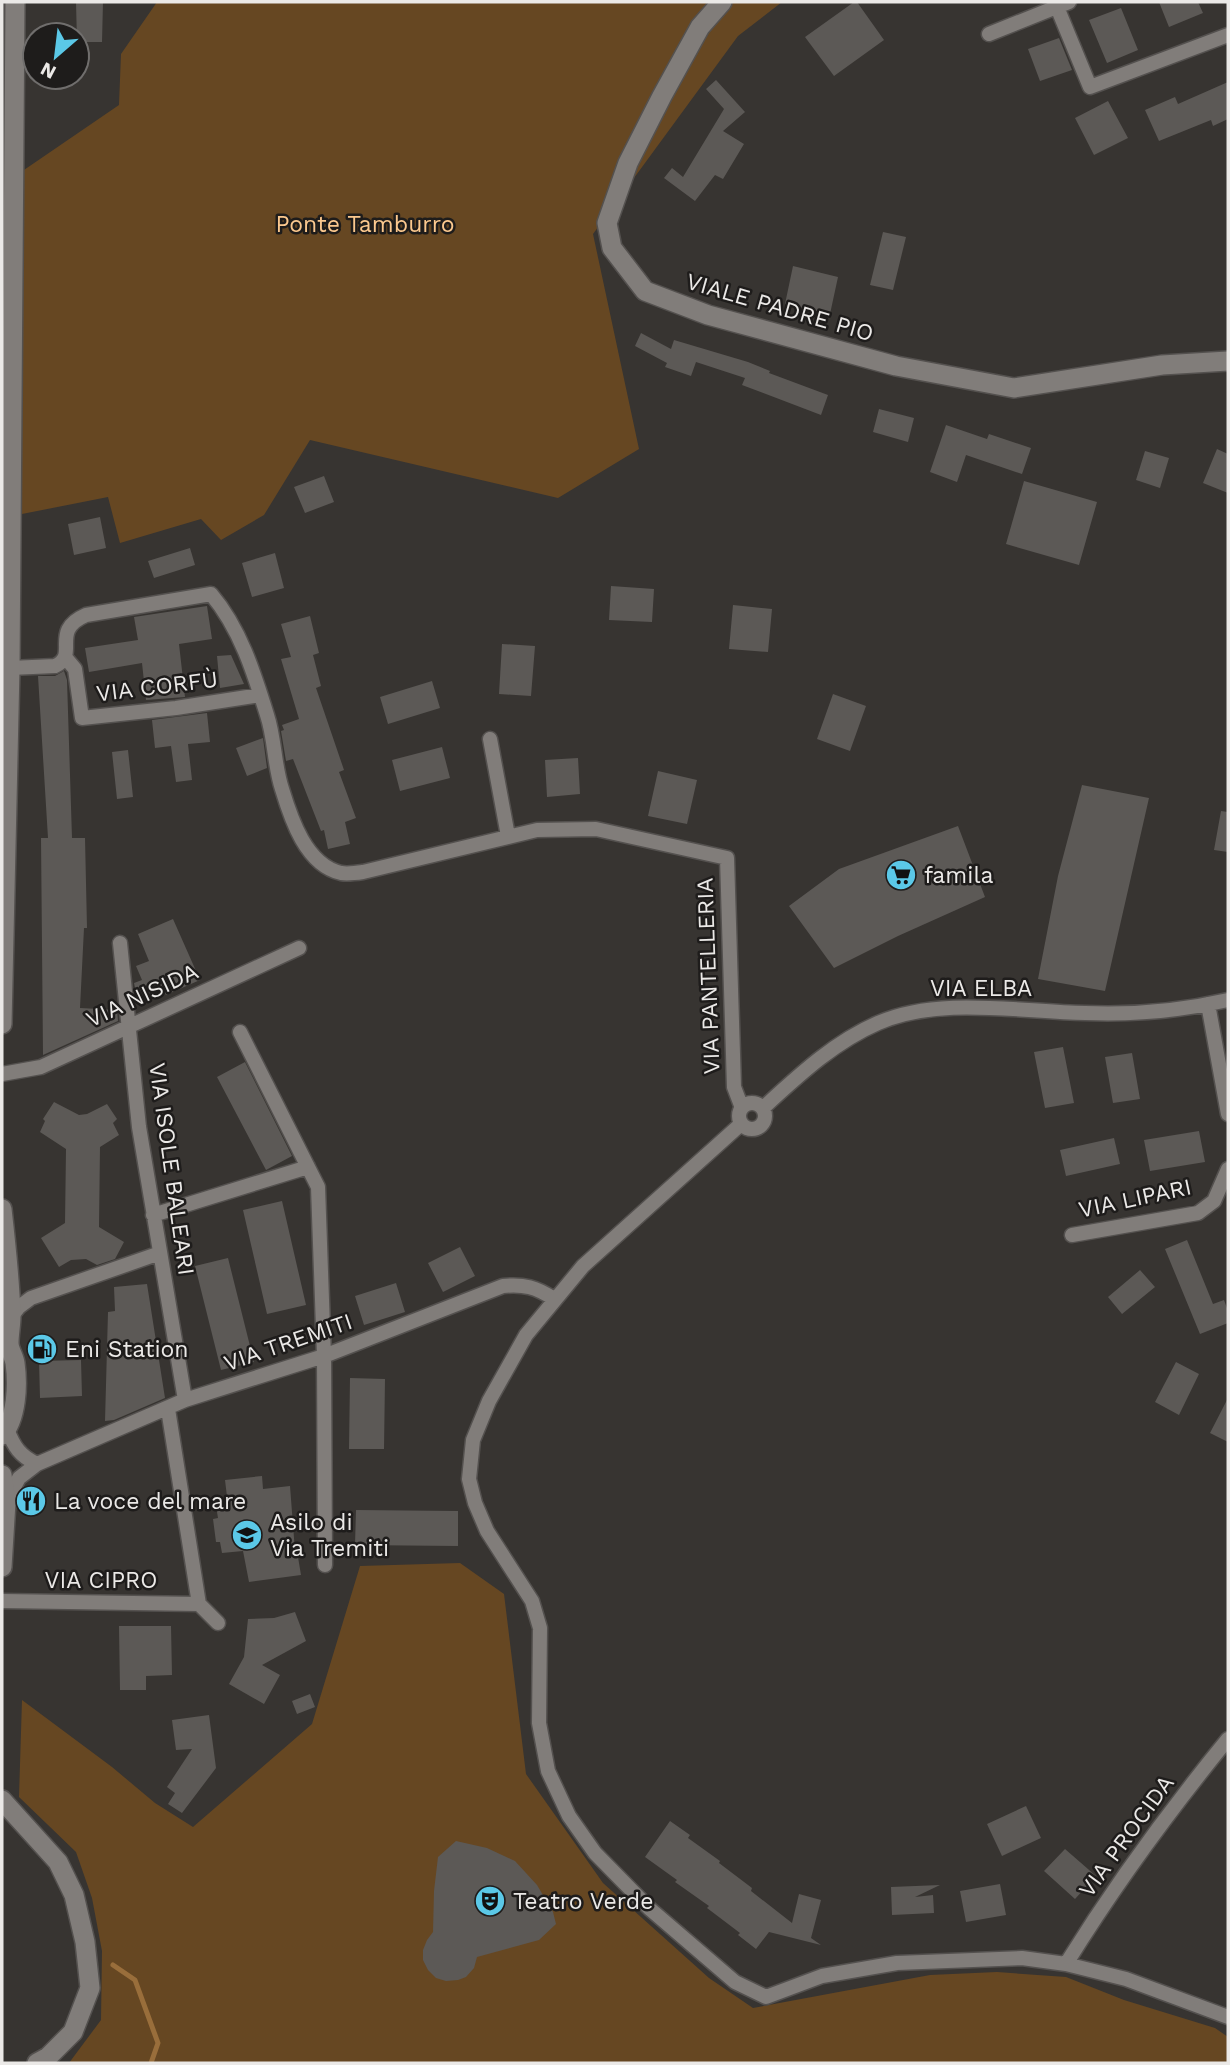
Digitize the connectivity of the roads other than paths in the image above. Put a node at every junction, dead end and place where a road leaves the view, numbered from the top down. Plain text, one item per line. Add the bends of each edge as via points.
1 (15, 2) edge
2 (722, 2) edge
3 (1063, 4) edge
4 (989, 34) dead end
5 (1228, 35) edge
6 (1228, 361) edge
7 (65, 657) junction
8 (10, 668) junction
9 (260, 695) junction
10 (489, 739) dead end
11 (508, 836) junction
12 (120, 943) dead end
13 (299, 948) dead end
14 (1228, 1000) edge
15 (1208, 1004) junction
16 (2, 1024) edge
17 (130, 1025) junction
18 (240, 1032) dead end
19 (2, 1074) edge
20 (742, 1108) junction
21 (763, 1108) junction
22 (1228, 1114) edge
23 (741, 1124) junction
24 (308, 1167) junction
25 (1228, 1169) edge
26 (2, 1209) edge
27 (153, 1216) junction
28 (1072, 1235) dead end
29 (160, 1253) junction
30 (554, 1299) junction
31 (10, 1317) junction
32 (5, 1343) edge
33 (324, 1356) junction
34 (185, 1400) junction
35 (168, 1409) junction
36 (4, 1432) edge
37 (37, 1465) junction
38 (2, 1475) edge
39 (6, 1502) junction
40 (325, 1565) dead end
41 (2, 1567) edge
42 (2, 1601) edge
43 (199, 1604) junction
44 (218, 1623) dead end
45 (1228, 1739) edge
46 (2, 1800) edge
47 (1066, 1964) junction
48 (1228, 2017) edge
49 (37, 2063) edge

1 - 8 main road
2 - 6 main road, VIALE PADRE PIO via 701,27 662,96 628,163 607,223 612,248 645,291 708,315 895,366 1014,388 1162,365
3 - 4 street
3 - 5 street via 1090,87
7 - 8 street via 55,666
7 - 9 street, VIA CORFÙ via 75,669 82,718
7 - 9 street via 66,632 76,619 211,594 238,634
8 - 16 main road
9 - 11 street, VIA PANTELLERIA via 281,788 301,839 320,863 341,873 363,872
10 - 11 street
11 - 20 street, VIA PANTELLERIA via 537,830 596,829 727,858 734,1087
12 - 17 street, VIA ISOLE BALEARI
13 - 17 street, VIA NISIDA
14 - 15 street, VIA ELBA
15 - 21 street, VIA ELBA via 1142,1014 918,1010 846,1039
15 - 22 street
17 - 19 street, VIA NISIDA via 41,1067
17 - 27 street, VIA ISOLE BALEARI
18 - 24 street
20 - 21 street via 752,1103
20 - 23 street
21 - 23 street, VIA ELBA via 762,1125 751,1130
23 - 30 street, VIA ELBA via 583,1266
24 - 27 street
24 - 33 street via 318,1187
25 - 28 street, VIA LIPARI via 1214,1201 1198,1213
26 - 31 main road
27 - 29 street, VIA ISOLE BALEARI
29 - 31 street via 31,1298
29 - 34 street, VIA ISOLE BALEARI
30 - 33 street, VIA TREMITI via 524,1284 503,1286
30 - 47 street, VIA ELBA via 526,1335 489,1401 472,1440 469,1479 487,1531 532,1601 540,1628 539,1723 548,1771 569,1816 595,1853 650,1909 735,1982 766,1997 822,1976 897,1964 1022,1958
31 - 32 main road
32 - 36 main road via 16,1371 15,1396
33 - 34 street, VIA TREMITI
33 - 40 street
34 - 35 street, VIA TREMITI
35 - 37 street, VIA TREMITI
35 - 43 street
36 - 37 street via 22,1457
37 - 39 street, VIA TREMITI via 19,1478
38 - 39 main road
39 - 41 main road
42 - 43 street, VIA CIPRO
43 - 44 street
45 - 47 street, VIA PROCIDA via 1155,1831
46 - 49 main road via 58,1862 74,1895 85,1942 90,1988 73,2032
47 - 48 street, VIA ELBA via 1126,1979

